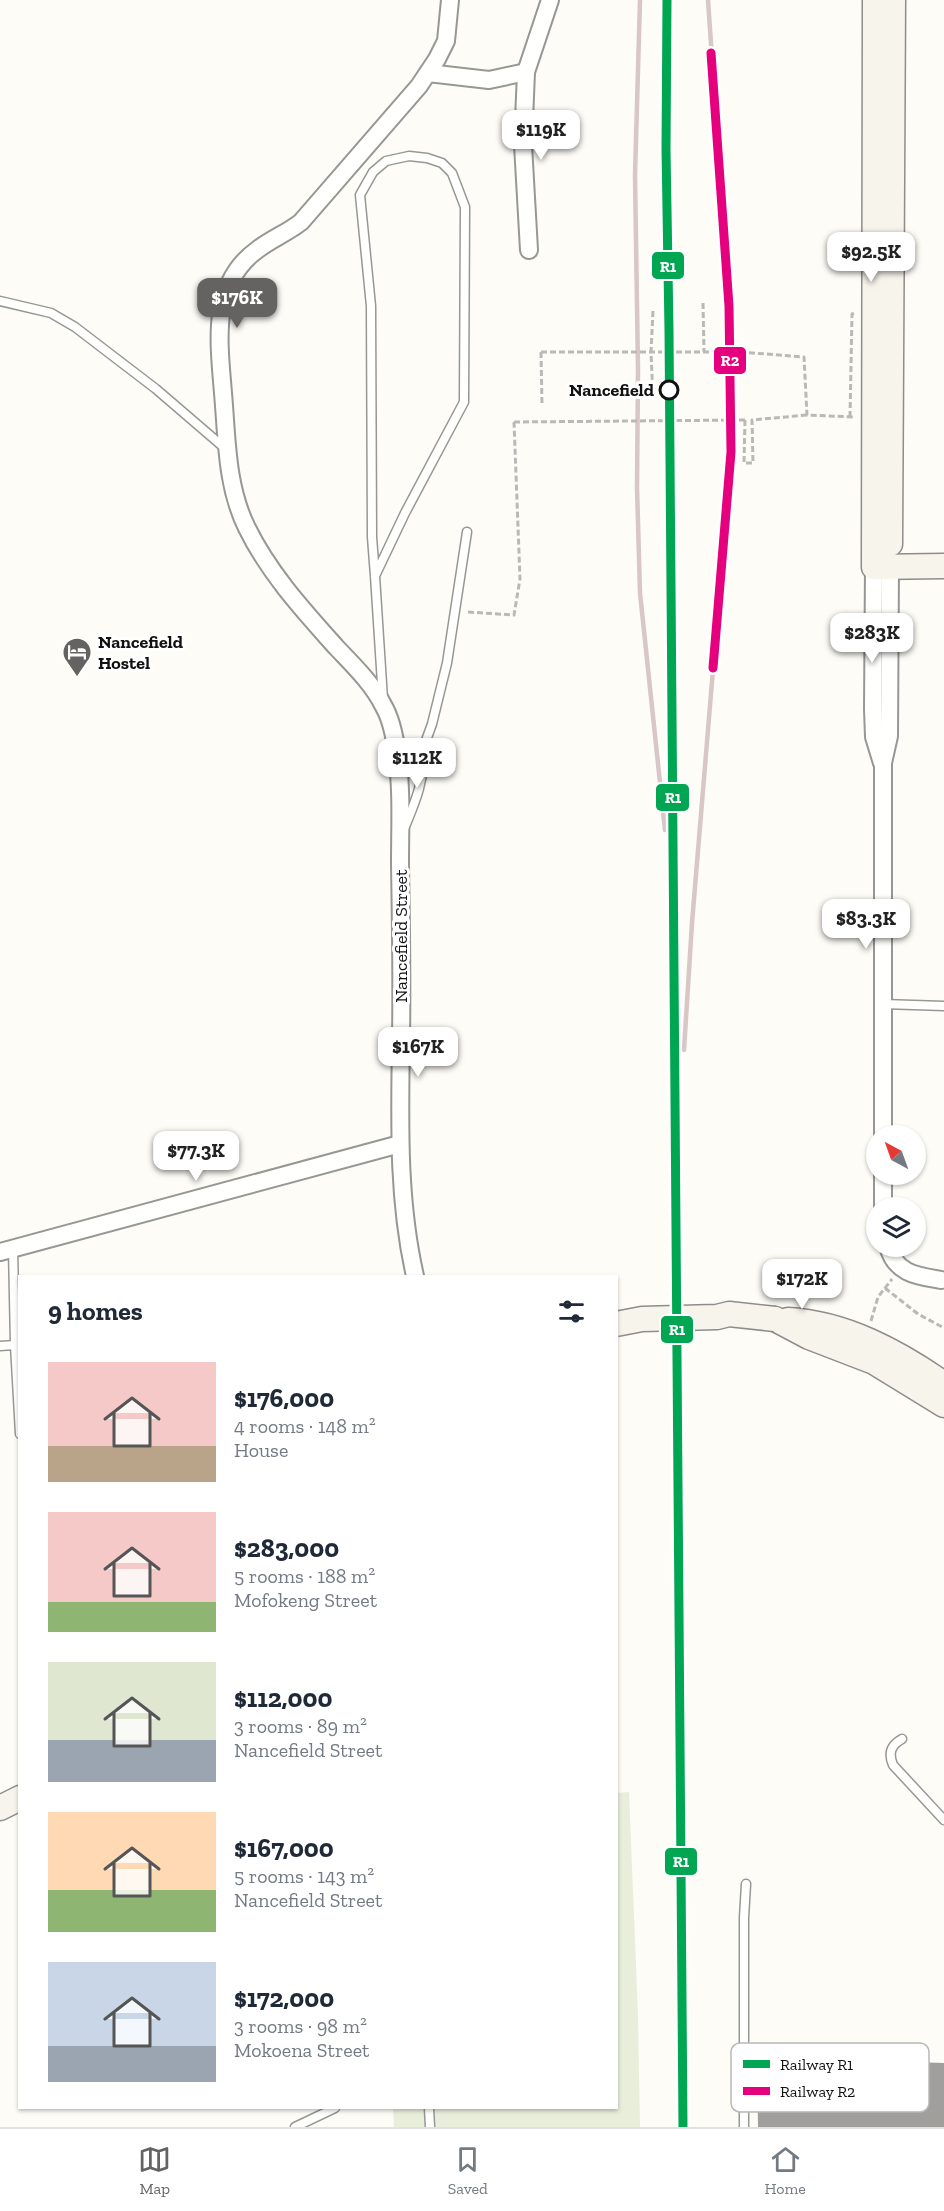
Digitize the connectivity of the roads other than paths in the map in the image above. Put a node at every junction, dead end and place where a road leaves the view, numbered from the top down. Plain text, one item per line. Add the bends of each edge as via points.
1 (450, 0) edge
2 (550, 0) edge
3 (875, 0) edge
4 (893, 0) edge
5 (526, 72) junction
6 (428, 73) junction
7 (529, 250) dead end
8 (0, 301) edge
9 (228, 451) junction
10 (467, 532) dead end
11 (944, 566) edge
12 (882, 567) junction
13 (375, 576) junction
14 (384, 705) junction
15 (424, 746) junction
16 (399, 774) junction
17 (400, 840) junction
18 (883, 1004) junction
19 (944, 1006) edge
20 (884, 1125) edge
21 (399, 1144) junction
22 (7, 1250) edge
23 (892, 1257) edge
24 (415, 1275) edge
25 (941, 1281) dead end
26 (618, 1324) edge
27 (811, 1329) junction
28 (15, 1345) junction
29 (0, 1346) edge
30 (944, 1384) edge
31 (18, 1398) edge
32 (944, 1405) edge
33 (902, 1738) dead end
34 (18, 1799) edge
35 (0, 1808) edge
36 (944, 1820) edge
37 (746, 1884) dead end
38 (744, 2043) edge
39 (333, 2109) edge
40 (429, 2109) edge
41 (295, 2127) edge
42 (430, 2127) edge

1 - 6 street, Nancefield Street via 446,41
2 - 5 street
3 - 12 street via 874,418
4 - 12 street
5 - 6 street via 489,80
5 - 7 street via 523,145
6 - 9 street, Nancefield Street via 300,222 257,249 229,283 218,338
8 - 9 lane via 51,313 75,327
9 - 14 street, Nancefield Street via 232,487 246,526 269,566
10 - 15 lane via 447,663
11 - 12 street
12 - 18 street via 873,709 874,737 883,764
13 - 13 lane via 371,306 360,195 373,172 386,161 409,156 442,163 452,173 465,207 464,402
13 - 14 lane
14 - 16 street, Nancefield Street via 392,726
15 - 16 lane
15 - 17 lane via 420,793
16 - 17 street, Nancefield Street
17 - 21 street, Nancefield Street
18 - 19 lane
18 - 20 street
21 - 22 street
21 - 24 street, Nancefield Street via 406,1235
22 - 28 lane
23 - 25 street via 905,1272
26 - 27 street, bridge via 729,1314
27 - 30 street via 879,1345
27 - 32 street
28 - 29 lane
28 - 31 lane
33 - 36 lane via 891,1751 893,1765
34 - 35 street
37 - 38 lane
39 - 41 lane
40 - 42 lane

